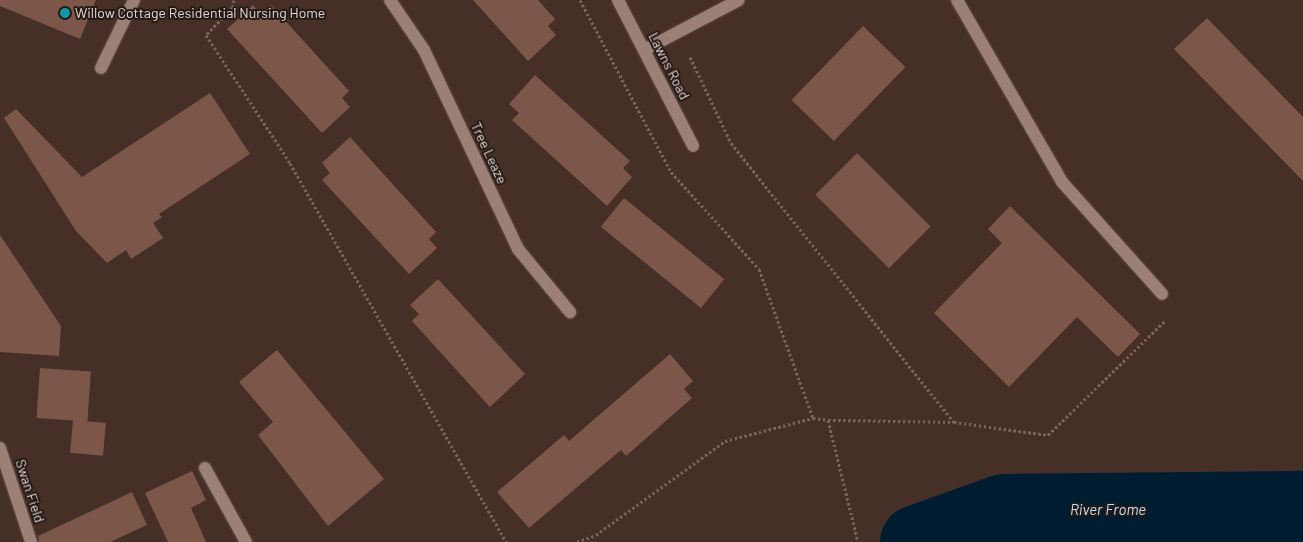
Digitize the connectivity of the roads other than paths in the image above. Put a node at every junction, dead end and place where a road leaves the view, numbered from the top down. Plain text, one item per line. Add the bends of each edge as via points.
1 (134, 0) edge
2 (390, 0) edge
3 (618, 0) edge
4 (739, 0) edge
5 (957, 0) edge
6 (644, 50) junction
7 (101, 68) dead end
8 (693, 146) dead end
9 (1162, 294) road end
10 (570, 312) dead end
11 (0, 448) edge
12 (205, 468) dead end
13 (31, 542) edge
14 (246, 542) edge

1 - 7 street
2 - 10 street, Tree Leaze via 424,50 518,249
3 - 6 street, Lawns Road
4 - 6 street
5 - 9 street via 1062,182
6 - 8 street, Lawns Road
11 - 13 street, Swan Field
12 - 14 street

